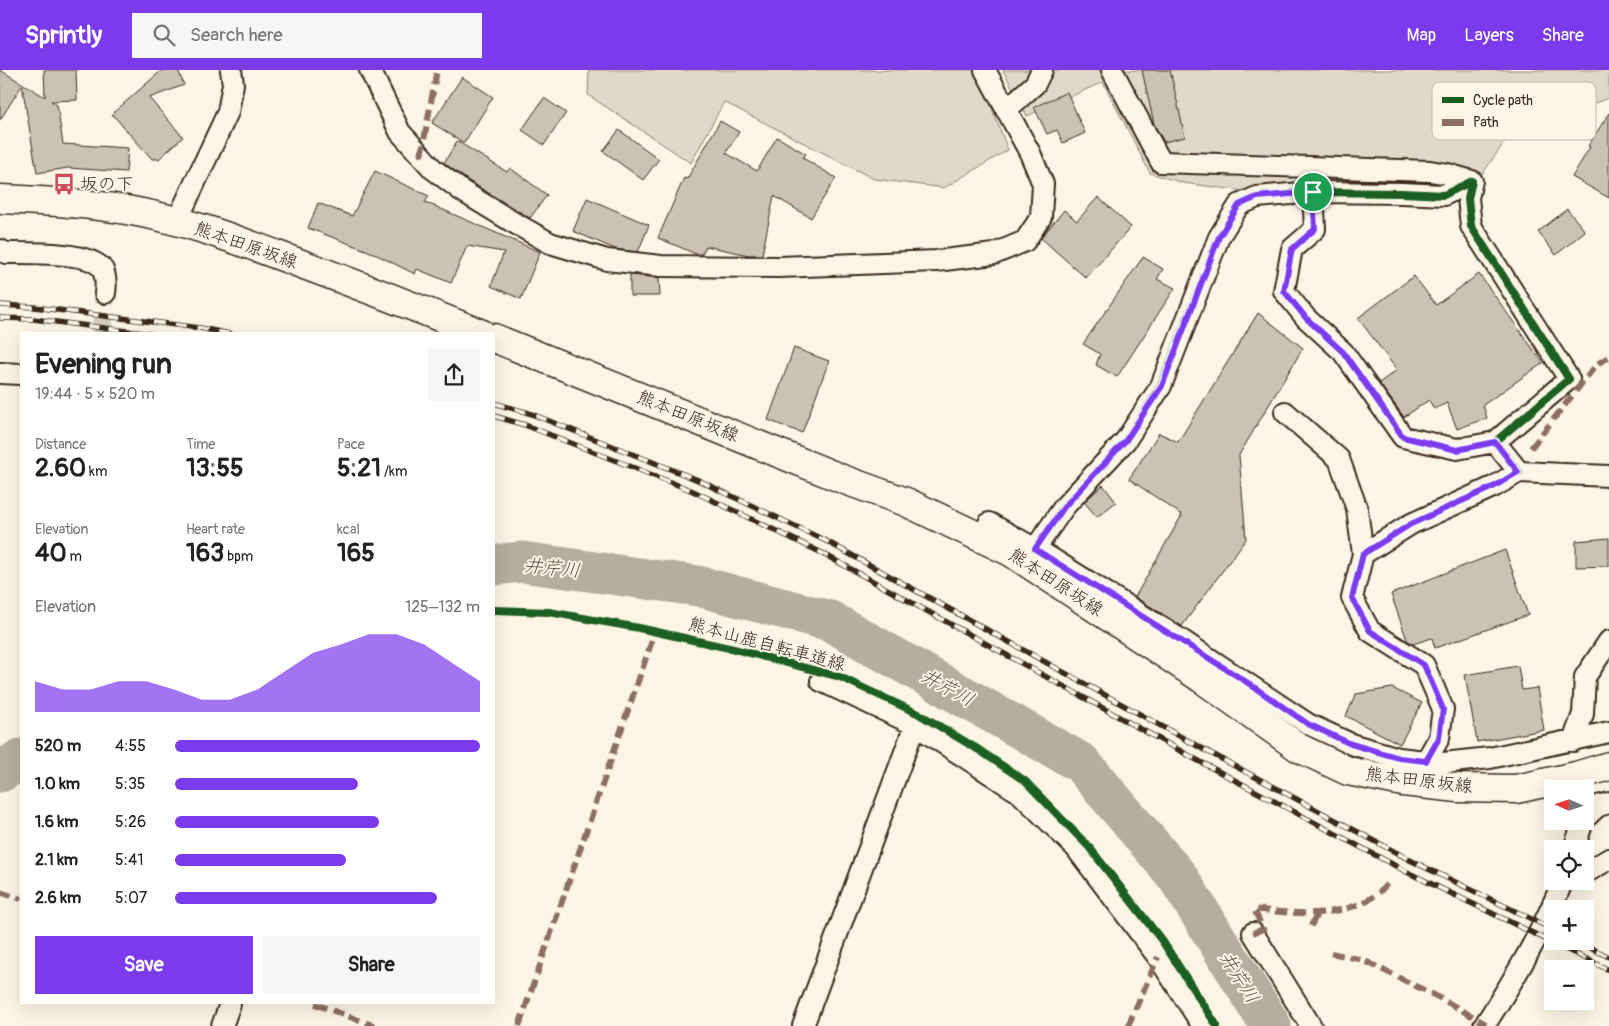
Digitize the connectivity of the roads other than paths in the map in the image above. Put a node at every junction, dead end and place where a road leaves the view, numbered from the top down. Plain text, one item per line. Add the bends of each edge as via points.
1 (231, 70) edge
2 (370, 70) edge
3 (985, 70) edge
4 (1042, 70) edge
5 (1112, 70) edge
6 (1006, 110) junction
7 (1472, 181) junction
8 (1313, 192) junction
9 (0, 199) edge
10 (178, 221) junction
11 (0, 250) edge
12 (105, 293) tunnel mouth
13 (477, 332) edge
14 (495, 338) edge
15 (0, 373) edge
16 (20, 374) edge
17 (1285, 412) dead end
18 (1495, 442) junction
19 (1518, 472) junction
20 (1609, 476) edge
21 (989, 523) dead end
22 (1035, 549) junction
23 (1363, 554) junction
24 (1609, 641) edge
25 (820, 681) dead end
26 (915, 725) junction
27 (1609, 732) edge
28 (1573, 741) junction
29 (1426, 761) junction
30 (1609, 766) edge
31 (1609, 802) edge
32 (1594, 810) edge
33 (1609, 859) edge
34 (1594, 868) edge
35 (1559, 890) edge
36 (1252, 933) dead end
37 (230, 1004) edge
38 (222, 1026) edge
39 (803, 1026) edge
40 (1203, 1026) edge
41 (1311, 1026) edge
42 (1484, 1026) edge

1 - 10 street via 233,84 228,112
2 - 6 street via 400,132 433,169 462,191 550,243 607,260 661,266 779,267 936,260 994,254 1025,241 1041,217 1043,184
3 - 6 street
4 - 6 street via 1034,84
5 - 7 street via 1161,162 1430,171
7 - 8 street via 1444,195
7 - 18 street via 1468,198 1471,226 1569,379
8 - 18 street via 1315,229 1292,249 1284,291 1306,318 1343,352 1403,437 1457,450
8 - 22 street via 1257,197 1239,205 1219,237 1162,386 1126,440 1064,507
9 - 10 main road, 熊本田原坂線 via 131,210
10 - 13 main road, 熊本田原坂線 via 322,271
11 - 12 street via 91,260 103,269
14 - 30 main road, 熊本田原坂線 via 906,502 1011,552 1300,748 1348,771 1458,788 1516,788
15 - 16 street
17 - 23 street via 1339,460 1357,509
18 - 19 street
19 - 20 street
19 - 23 street via 1495,486 1411,524
21 - 22 street
22 - 29 street via 1308,724 1351,744 1399,758
23 - 29 street via 1352,598 1370,631 1424,665 1443,709 1439,738
24 - 28 street via 1585,677 1583,714
25 - 26 street
26 - 39 street
26 - 40 street via 1020,793 1076,848 1158,957
27 - 28 street
28 - 29 street via 1490,758 1443,763
31 - 32 street
33 - 34 street
35 - 42 street via 1544,926
36 - 41 street
37 - 38 street

